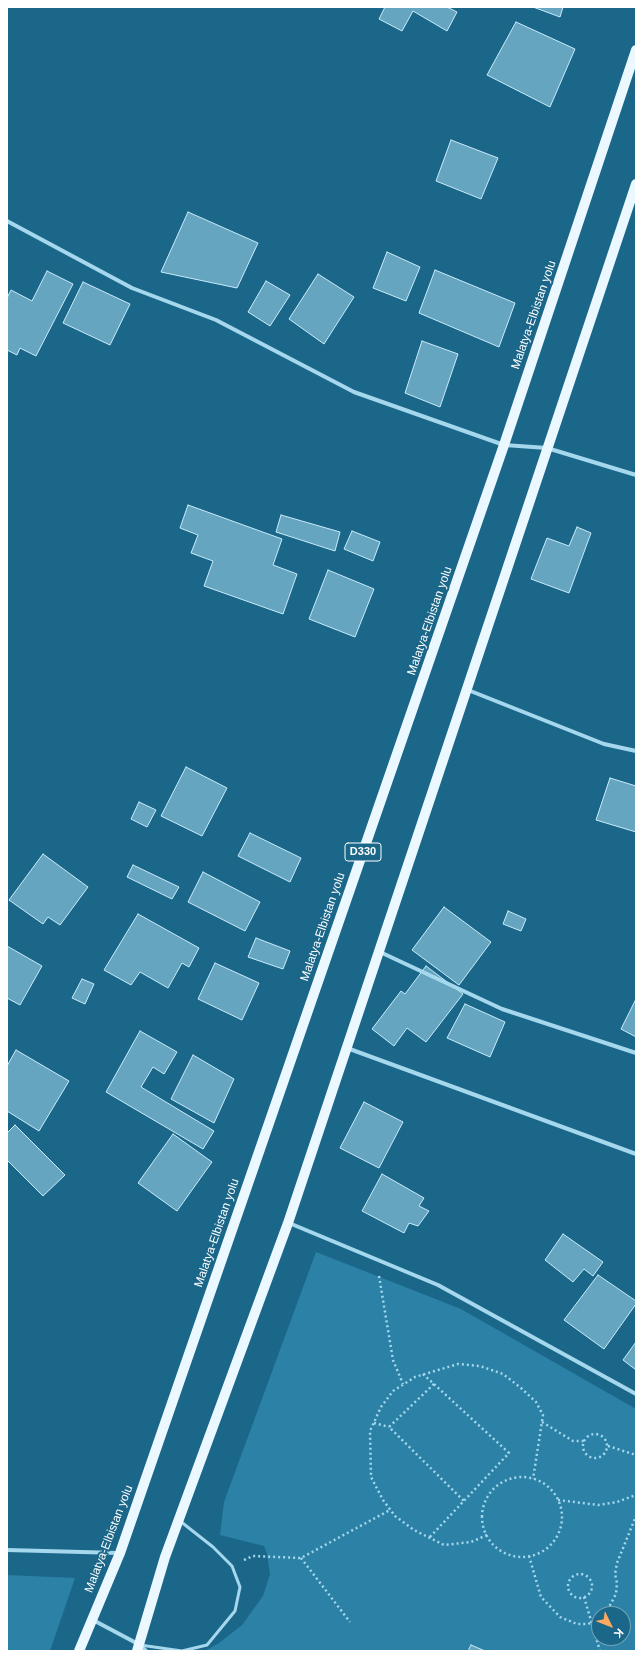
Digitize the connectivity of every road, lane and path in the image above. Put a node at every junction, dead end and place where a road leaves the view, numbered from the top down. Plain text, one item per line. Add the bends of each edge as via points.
1 (636, 50) edge
2 (636, 184) edge
3 (7, 222) edge
4 (504, 445) junction
5 (547, 448) junction
6 (636, 475) edge
7 (466, 690) junction
8 (636, 751) edge
9 (379, 951) junction
10 (346, 1048) junction
11 (636, 1053) edge
12 (636, 1154) edge
13 (288, 1223) junction
14 (376, 1259) junction
15 (423, 1374) junction
16 (403, 1384) junction
17 (434, 1384) junction
18 (636, 1394) edge
19 (542, 1422) junction
20 (374, 1423) junction
21 (390, 1427) junction
22 (584, 1441) junction
23 (608, 1446) junction
24 (636, 1455) edge
25 (533, 1479) junction
26 (636, 1495) edge
27 (464, 1500) junction
28 (558, 1500) junction
29 (390, 1510) junction
30 (636, 1516) edge
31 (179, 1520) junction
32 (487, 1536) junction
33 (428, 1539) junction
34 (7, 1550) edge
35 (120, 1553) junction
36 (529, 1556) junction
37 (301, 1558) junction
38 (232, 1566) junction
39 (584, 1597) junction
40 (610, 1606) edge
41 (591, 1619) edge
42 (92, 1620) junction
43 (350, 1622) dead end
44 (591, 1622) edge
45 (141, 1649) edge
46 (79, 1651) edge

1 - 4 main road, Malatya-Elbistan yolu / D330
2 - 5 main road
3 - 4 street via 132,288 216,320 354,392
4 - 5 street
4 - 35 main road, Malatya-Elbistan yolu / D330
5 - 6 street
5 - 7 main road
7 - 8 street via 604,744
7 - 9 main road
9 - 10 main road
9 - 11 street via 502,1009
10 - 12 street
10 - 13 main road
13 - 14 street
13 - 31 main road
14 - 16 path via 393,1360
14 - 18 street via 438,1285
15 - 16 path
15 - 17 path
15 - 19 path via 458,1364 480,1366 503,1374 536,1402 543,1415
16 - 20 path via 393,1391 381,1407
17 - 21 path
17 - 27 path via 510,1453
19 - 22 path via 573,1441
19 - 25 path
20 - 21 path
20 - 29 path via 370,1431 371,1477
21 - 27 path
22 - 23 path via 589,1435 598,1433 605,1438
22 - 23 path via 584,1450 589,1456 597,1458 604,1454
23 - 24 path
25 - 28 path via 553,1491
25 - 32 path via 524,1476 507,1479 494,1489 485,1503 482,1520
26 - 28 path via 598,1505
27 - 33 path
28 - 36 path via 562,1522 556,1538 545,1550
29 - 33 path via 401,1521
29 - 37 path
30 - 40 path via 618,1563 615,1574 616,1594
31 - 38 lane
31 - 45 main road via 165,1557
32 - 33 path via 471,1542 444,1545
32 - 36 path via 498,1548 512,1555
34 - 35 street
35 - 42 main road, Malatya-Elbistan yolu / D330
36 - 44 path via 541,1597 551,1609 560,1617 577,1624
37 - 38 path via 253,1556
37 - 43 path
38 - 45 lane via 240,1587 235,1611 207,1645 182,1651
39 - 39 path via 589,1595 592,1588 591,1580 584,1574 576,1575 569,1581 568,1589 573,1596
39 - 41 path
42 - 45 street
42 - 46 main road, Malatya-Elbistan yolu / D330

